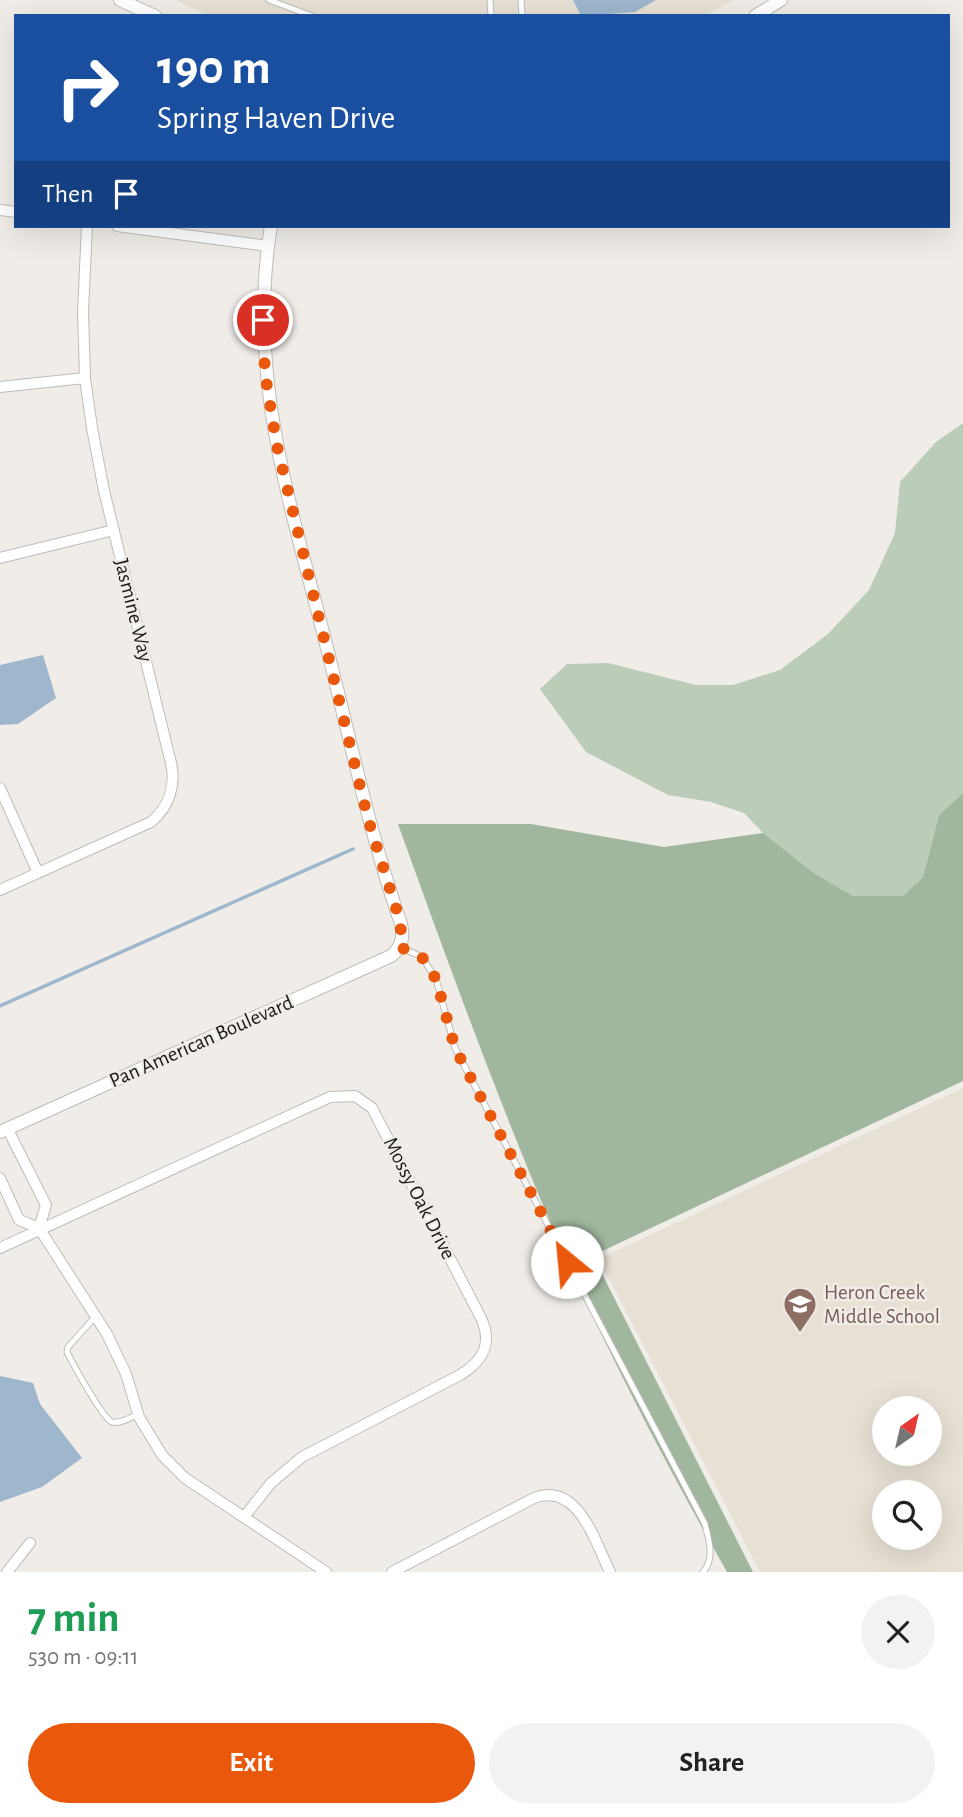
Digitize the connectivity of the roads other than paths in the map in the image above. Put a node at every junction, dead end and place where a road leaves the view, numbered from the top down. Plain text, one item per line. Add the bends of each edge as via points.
1 (120, 0) edge
2 (269, 0) edge
3 (781, 0) edge
4 (151, 14) edge
5 (307, 14) edge
6 (758, 14) edge
7 (87, 228) edge
8 (132, 228) edge
9 (271, 228) edge
10 (268, 246) junction
11 (85, 378) junction
12 (0, 387) edge
13 (114, 530) junction
14 (0, 558) edge
15 (0, 788) edge
16 (38, 873) junction
17 (0, 890) edge
18 (400, 947) junction
19 (4, 1130) edge
20 (0, 1178) edge
21 (39, 1228) junction
22 (0, 1248) edge
23 (95, 1317) junction
24 (138, 1414) junction
25 (244, 1517) junction
26 (30, 1543) dead end
27 (7, 1572) edge
28 (326, 1572) edge
29 (392, 1572) edge
30 (610, 1572) edge
31 (703, 1572) edge

1 - 4 street
2 - 5 lane
3 - 6 street
7 - 11 street, Jasmine Way
8 - 10 street
9 - 10 street
10 - 18 street via 263,338 269,410 368,819 401,924
11 - 12 street
11 - 13 street, Jasmine Way via 97,460
13 - 14 street
13 - 16 street, Jasmine Way via 171,763 172,791 150,822
15 - 16 street
16 - 17 street, Jasmine Way
18 - 19 street, Pan American Boulevard via 391,956
18 - 31 lane via 422,957 436,979 455,1048 705,1524 711,1553
19 - 21 street via 46,1205
20 - 21 street via 19,1220
21 - 22 street, Mossy Oak Drive
21 - 23 street
21 - 25 street, Mossy Oak Drive via 330,1097 355,1096 372,1108 485,1326 486,1350 460,1375 302,1457 271,1483
23 - 24 street via 126,1374
23 - 24 lane via 67,1352 110,1422
24 - 25 street via 175,1469
25 - 28 street
26 - 27 street
29 - 30 street via 548,1494 562,1496 577,1509

